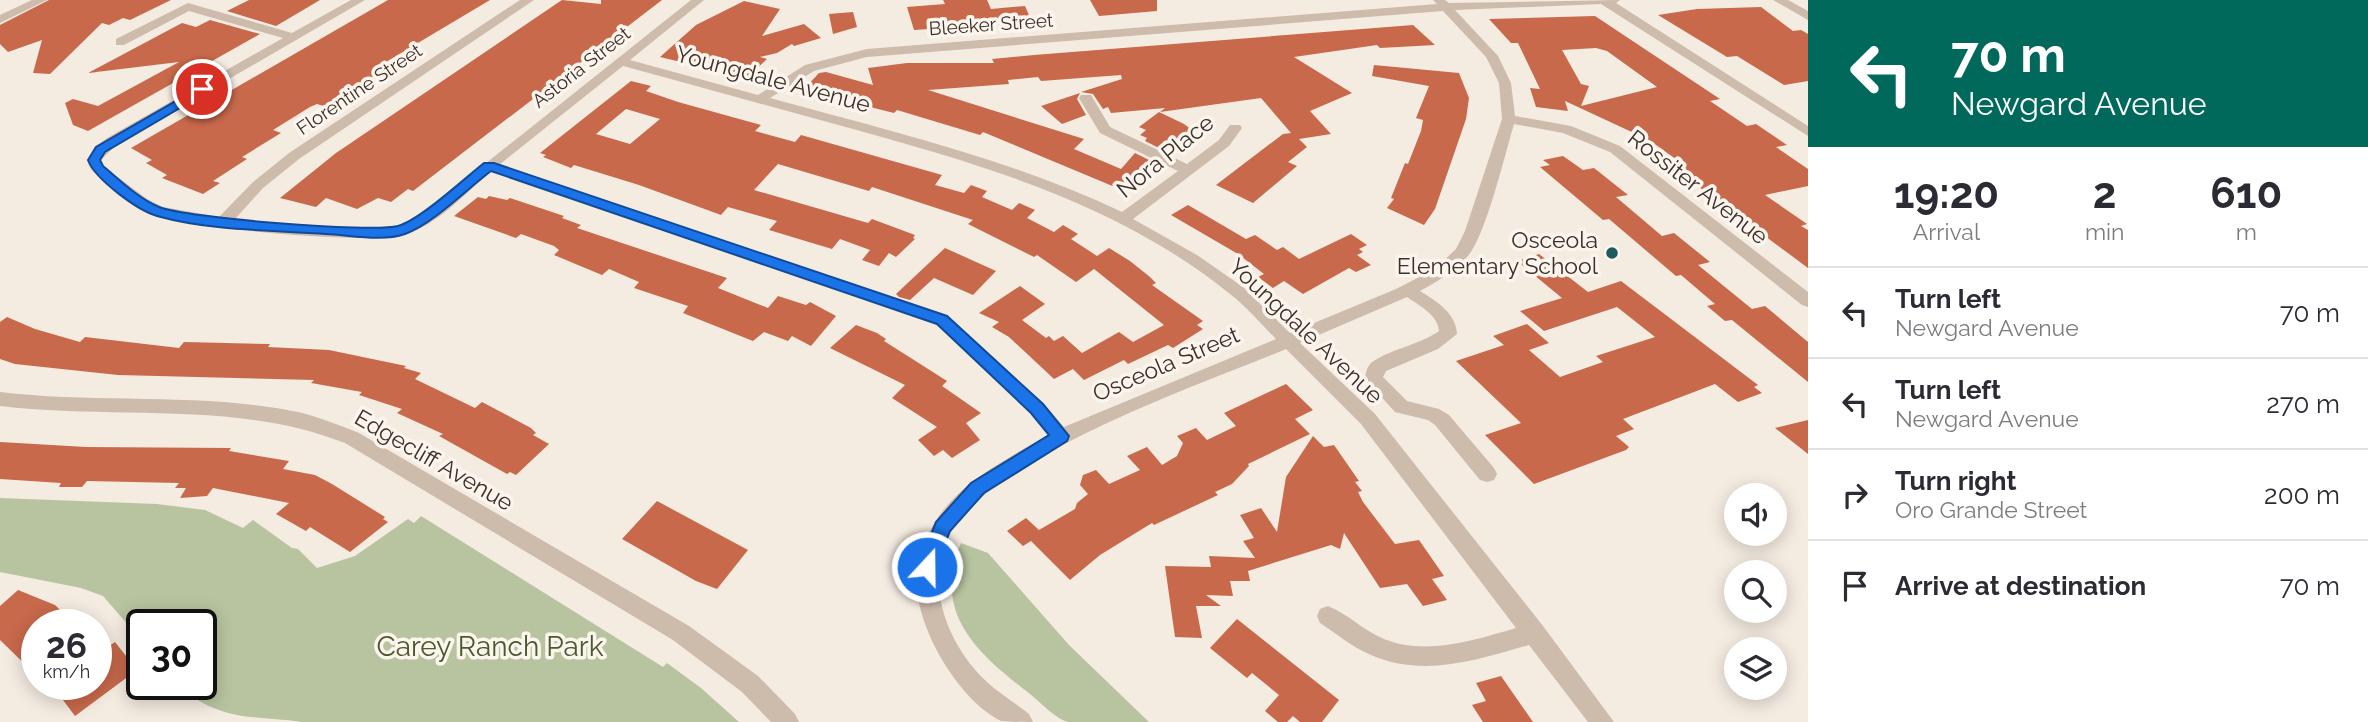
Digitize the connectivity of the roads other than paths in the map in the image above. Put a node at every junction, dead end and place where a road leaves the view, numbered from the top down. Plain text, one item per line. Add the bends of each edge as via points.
1 (41, 0) edge
2 (359, 0) edge
3 (528, 0) edge
4 (698, 0) edge
5 (1603, 0) edge
6 (1614, 0) edge
7 (1779, 0) edge
8 (1442, 4) edge
9 (1808, 16) edge
10 (0, 19) edge
11 (293, 37) junction
12 (120, 41) dead end
13 (620, 61) junction
14 (1086, 98) dead end
15 (760, 100) junction
16 (1509, 118) junction
17 (1235, 128) dead end
18 (1808, 132) edge
19 (489, 166) junction
20 (1188, 170) junction
21 (1123, 219) junction
22 (222, 223) junction
23 (1407, 290) junction
24 (1808, 302) edge
25 (1286, 340) junction
26 (0, 399) edge
27 (1061, 436) junction
28 (1487, 474) dead end
29 (1328, 616) dead end
30 (1535, 633) junction
31 (787, 722) edge
32 (1021, 722) edge
33 (1602, 722) edge

1 - 10 street
2 - 11 street
3 - 22 street, Florentine Street via 274,170
4 - 13 street, Astoria Street
5 - 6 street, Bleeker Street
5 - 8 street, Bleeker Street
5 - 18 street
7 - 9 street
8 - 15 street, Bleeker Street via 856,54 804,67
8 - 16 street, Osceola Street via 1492,56 1505,83
11 - 12 street via 188,6
11 - 22 street, Astoria Street via 112,141 94,160 97,168 139,202 159,212
13 - 15 street, Youngdale Avenue
13 - 19 street, Astoria Street
14 - 20 street via 1105,130
15 - 21 street, Youngdale Avenue via 984,161
16 - 23 street, Osceola Street via 1463,253 1441,273
16 - 24 street, Rossiter Avenue via 1566,129 1615,149
17 - 20 street, Nora Place via 1224,143
19 - 22 street, Astoria Street via 402,230
19 - 27 street via 942,320
20 - 21 street, Nora Place
21 - 25 street, Youngdale Avenue via 1237,291
23 - 25 street, Osceola Street
23 - 28 street via 1448,323 1448,334 1380,366 1374,379 1401,407 1442,420
25 - 27 street, Osceola Street
25 - 30 street, Youngdale Avenue via 1368,419
26 - 31 street, Edgecliff Avenue via 39,405 241,411 298,419 352,438 681,633 750,684
27 - 32 street, Osceola Street via 977,488 943,527 927,567 931,610 950,654 978,689
29 - 30 street via 1380,648 1422,656 1467,652
30 - 33 street, Youngdale Avenue

